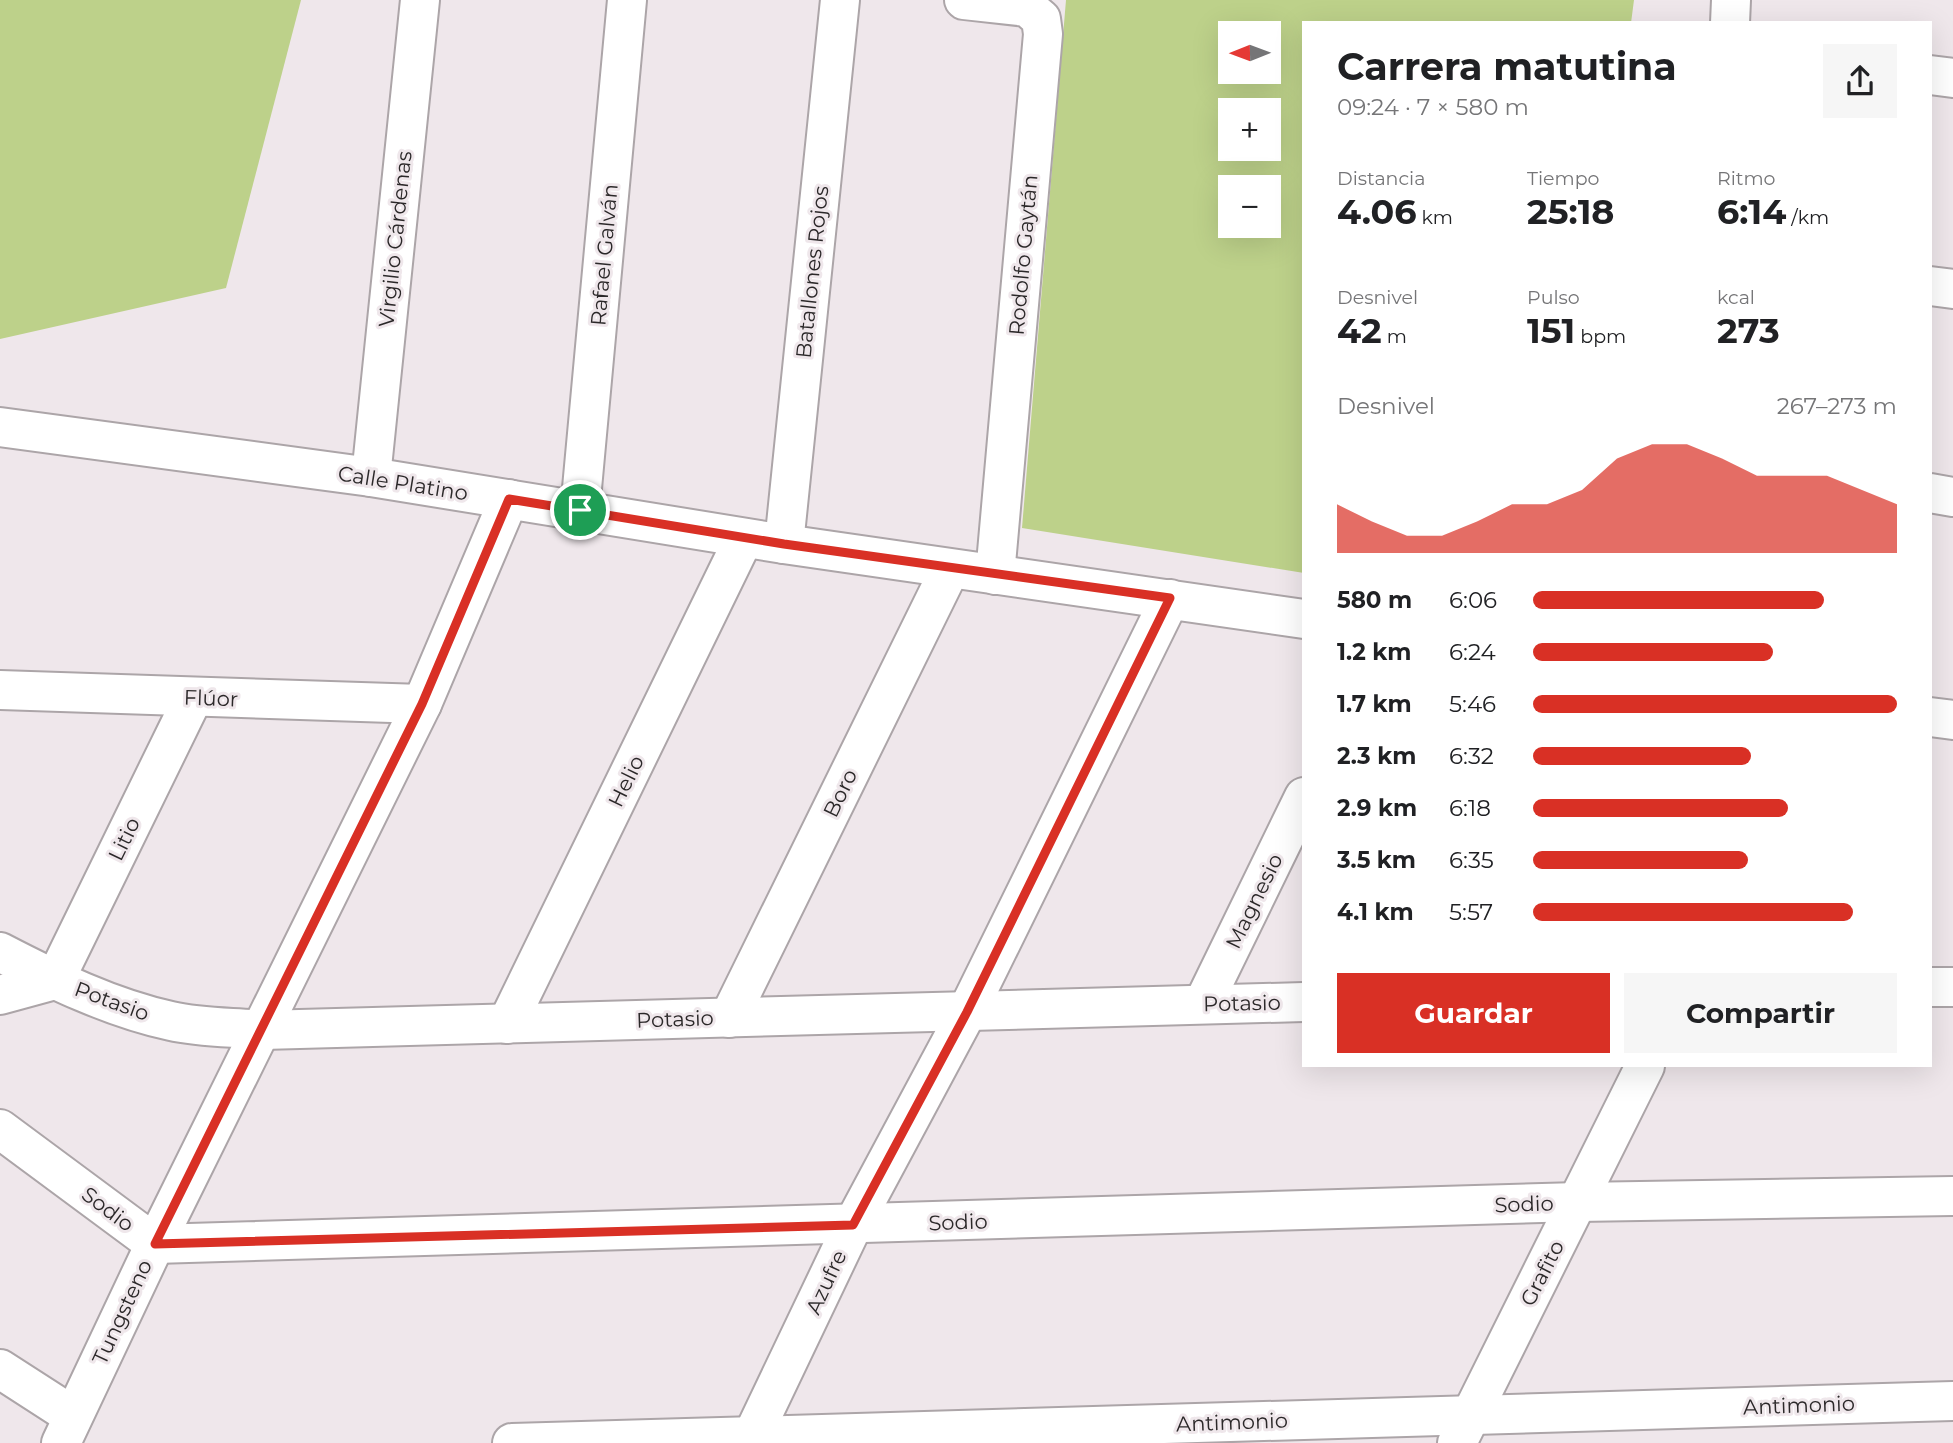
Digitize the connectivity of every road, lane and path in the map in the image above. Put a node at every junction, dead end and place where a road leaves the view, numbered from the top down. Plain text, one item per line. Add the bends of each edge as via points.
1 (420, 0) edge
2 (627, 0) edge
3 (839, 0) edge
4 (964, 0) edge
5 (1731, 0) edge
6 (1730, 21) edge
7 (1932, 75) edge
8 (1953, 78) edge
9 (1932, 286) edge
10 (1953, 289) edge
11 (0, 427) edge
12 (371, 477) junction
13 (1932, 493) edge
14 (1953, 497) edge
15 (509, 499) junction
16 (580, 510) junction
17 (744, 538) junction
18 (784, 544) junction
19 (950, 569) junction
20 (995, 575) junction
21 (1170, 598) junction
22 (1302, 619) edge
23 (0, 690) edge
24 (193, 698) junction
25 (422, 704) junction
26 (1932, 717) edge
27 (1953, 720) edge
28 (1302, 801) edge
29 (0, 952) edge
30 (55, 980) junction
31 (1932, 987) edge
32 (1953, 987) edge
33 (0, 995) edge
34 (1302, 1002) edge
35 (1203, 1004) junction
36 (967, 1012) junction
37 (729, 1018) junction
38 (507, 1024) junction
39 (263, 1030) junction
40 (1644, 1067) edge
41 (0, 1129) edge
42 (1953, 1196) edge
43 (1577, 1202) junction
44 (853, 1225) junction
45 (155, 1244) junction
46 (0, 1369) edge
47 (1953, 1401) edge
48 (1464, 1429) edge
49 (67, 1430) edge
50 (751, 1440) edge
51 (512, 1443) edge

1 - 12 street, Virgilio Cárdenas
2 - 16 street, Rafael Galván
3 - 18 street, Batallones Rojos
4 - 20 street, Rodolfo Gaytán via 1027,6 1041,19 1043,34
5 - 6 street
7 - 8 street
9 - 10 street
11 - 12 street, Calle Platino
12 - 15 street, Calle Platino
13 - 14 street
15 - 16 street, Calle Platino
15 - 25 street, Tungsteno
16 - 17 street, Calle Platino
17 - 18 street, Calle Platino
17 - 38 street, Helio
18 - 19 street, Calle Platino
19 - 20 street, Calle Platino
19 - 37 street, Boro
20 - 21 street, Calle Platino
21 - 22 street, Calle Platino
21 - 36 street, Azufre
23 - 24 street, Flúor
24 - 25 street, Flúor
24 - 30 street, Litio
25 - 39 street, Tungsteno
26 - 27 street
28 - 35 street, Magnesio
29 - 30 street, Potasio
30 - 33 street, Potasio
30 - 39 street, Potasio via 134,1012 174,1022
31 - 32 street
34 - 35 street, Potasio
35 - 36 street, Potasio
36 - 37 street, Potasio
36 - 44 street, Azufre
37 - 38 street, Potasio
38 - 39 street, Potasio
39 - 45 street, Tungsteno
40 - 43 street, Grafito
41 - 45 street, Sodio
42 - 43 street, Sodio
43 - 44 street, Sodio
43 - 48 street, Grafito
44 - 45 street, Sodio
44 - 50 street, Azufre
45 - 49 street, Tungsteno
46 - 49 street
47 - 48 street, Antimonio
48 - 50 street, Antimonio
50 - 51 street, Antimonio

